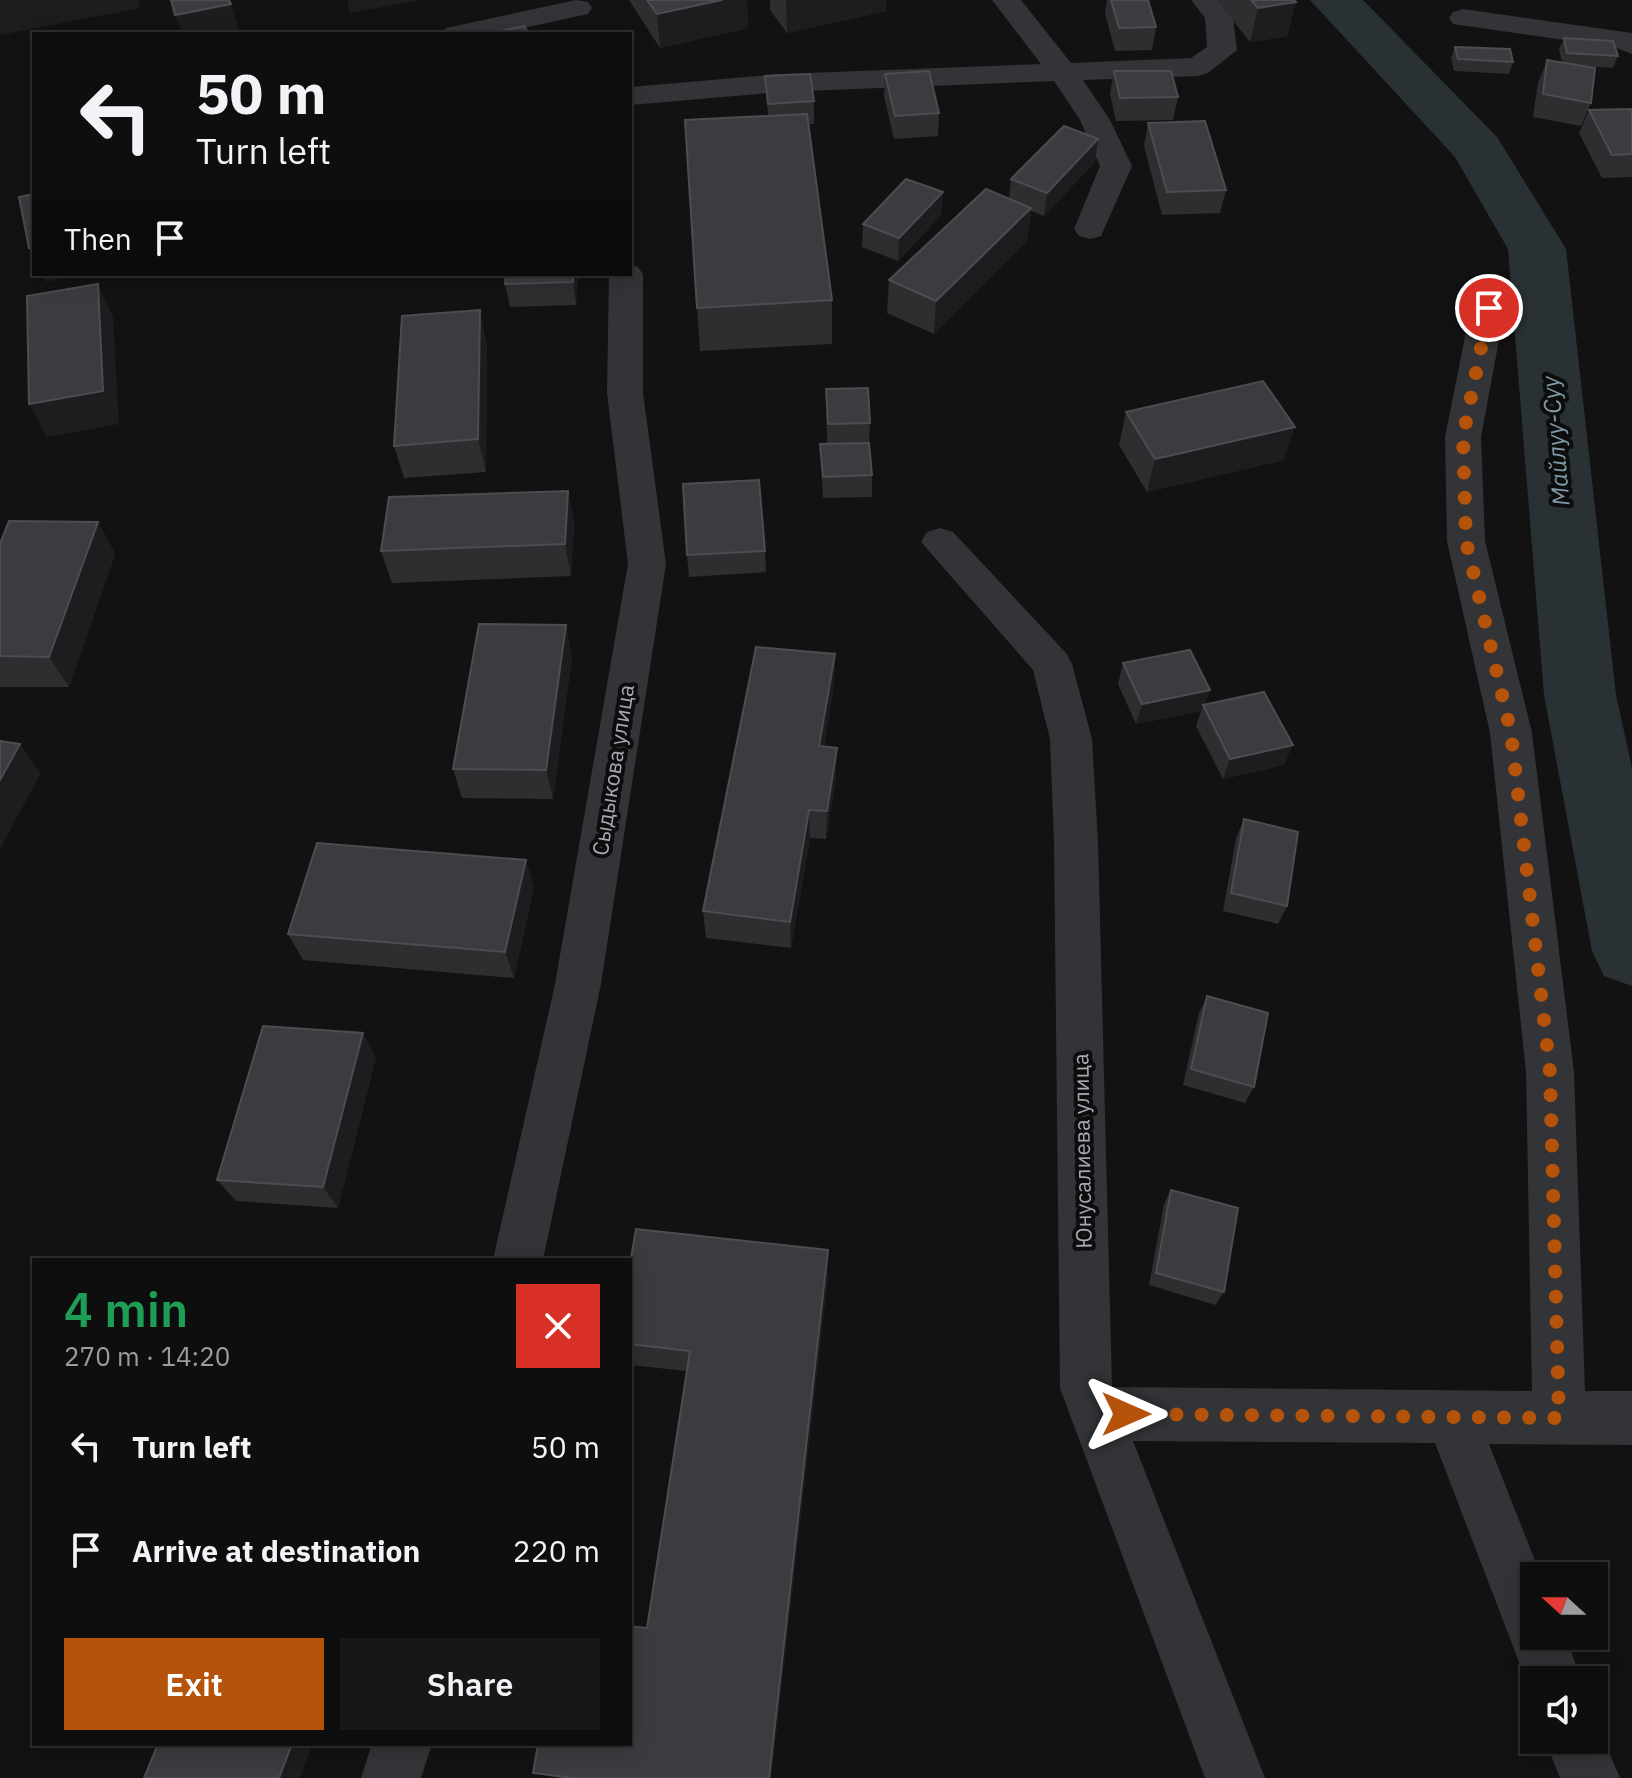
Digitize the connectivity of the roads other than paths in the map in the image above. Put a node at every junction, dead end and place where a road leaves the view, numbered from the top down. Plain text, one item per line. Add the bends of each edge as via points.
1 (1006, 0) edge
2 (1205, 0) edge
3 (576, 4) edge
4 (1463, 18) dead end
5 (464, 32) edge
6 (593, 32) edge
7 (1632, 45) edge
8 (1064, 74) junction
9 (632, 96) edge
10 (1090, 229) dead end
11 (626, 276) edge
12 (1492, 286) dead end
13 (940, 542) dead end
14 (518, 1258) edge
15 (1096, 1414) junction
16 (1452, 1417) junction
17 (1559, 1418) junction
18 (1632, 1418) edge
19 (1520, 1595) edge
20 (401, 1746) edge
21 (1581, 1754) edge
22 (391, 1778) edge
23 (1235, 1778) edge
24 (1590, 1778) edge

1 - 8 street
2 - 8 street via 1219,17 1222,50 1198,67
3 - 5 street
3 - 6 street
4 - 7 street via 1622,39
8 - 9 street via 780,83
8 - 10 street via 1095,120 1116,166
11 - 14 street, Сыдыкова улица via 625,393 647,564 578,984
12 - 17 street via 1463,437 1466,541 1511,733 1550,1072
13 - 15 street, Юнусалиева улица via 1052,664 1071,739 1086,1388
15 - 16 street
15 - 23 street, Юнусалиева улица
16 - 17 street
16 - 19 street
17 - 18 street
20 - 22 street
21 - 24 street

